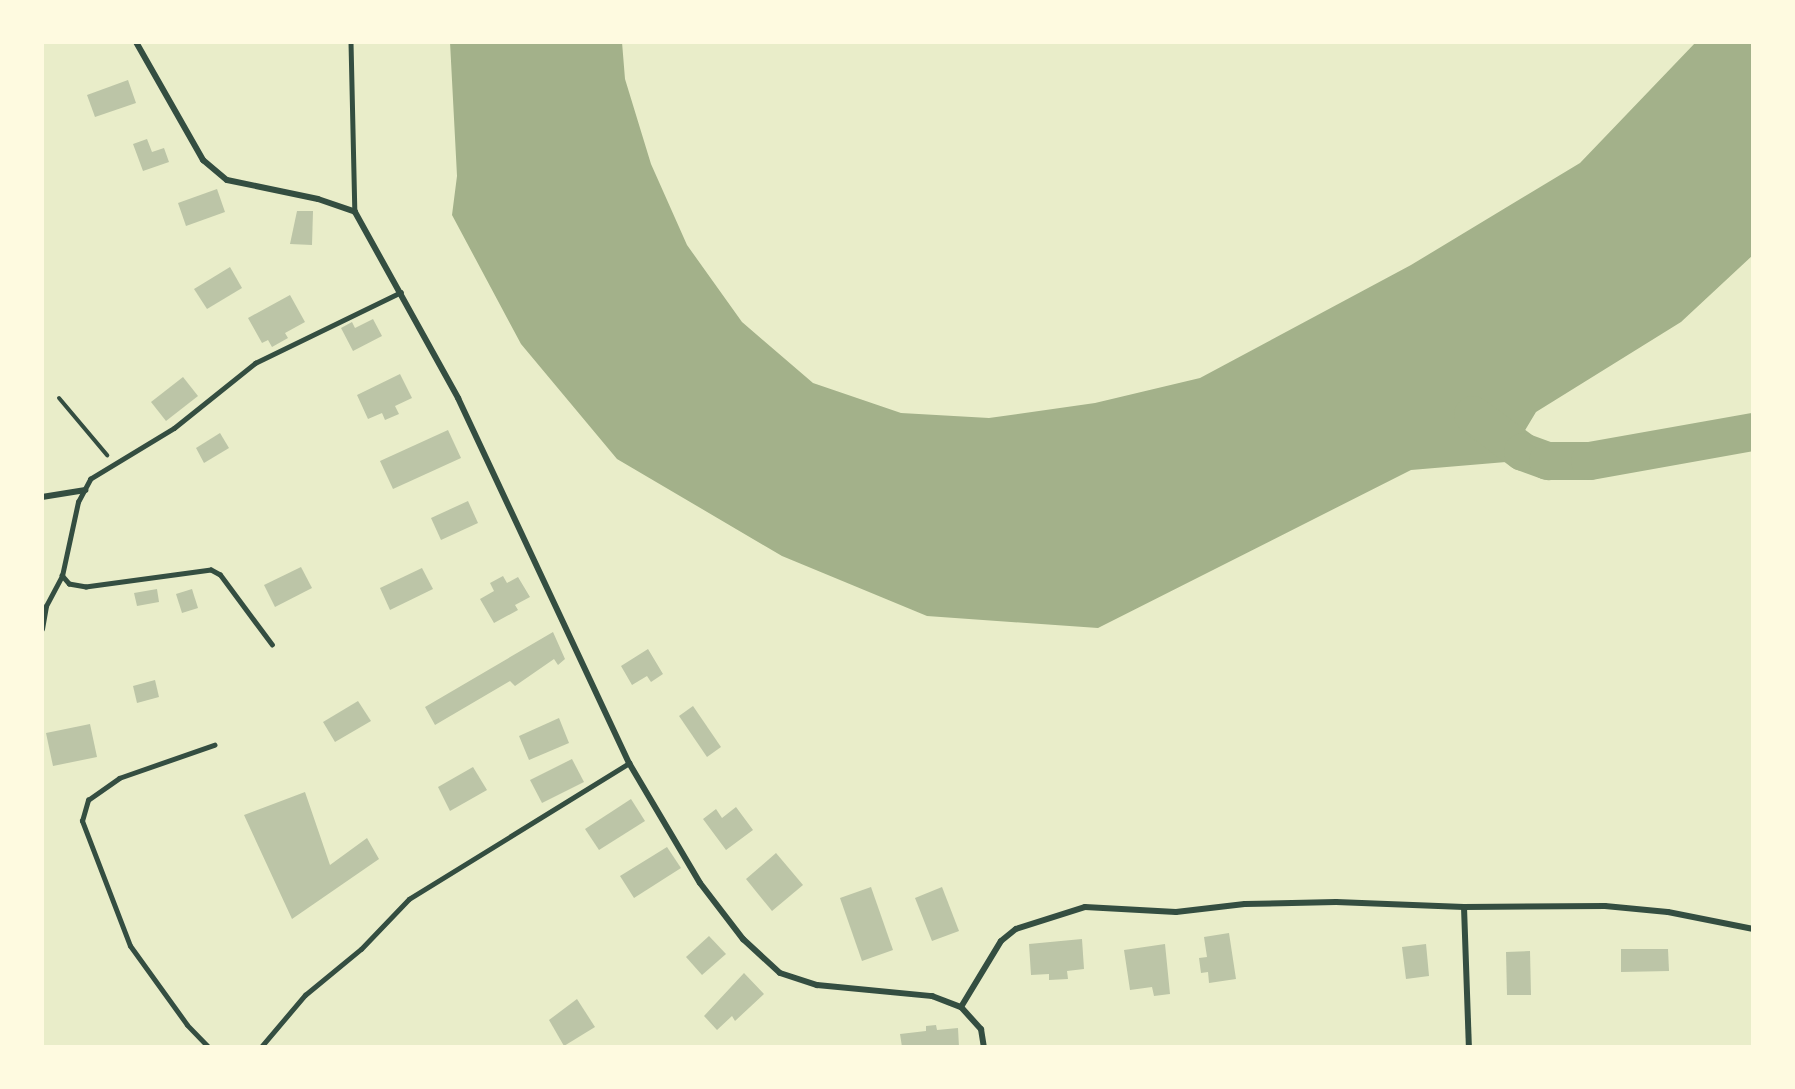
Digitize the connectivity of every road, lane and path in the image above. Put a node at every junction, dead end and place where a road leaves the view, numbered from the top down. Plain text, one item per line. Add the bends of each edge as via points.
1 (136, 42) edge
2 (351, 42) edge
3 (355, 212) junction
4 (401, 292) junction
5 (59, 398) dead end
6 (113, 462) junction
7 (85, 490) junction
8 (42, 497) edge
9 (62, 576) junction
10 (42, 629) edge
11 (272, 645) dead end
12 (214, 745) dead end
13 (629, 762) junction
14 (1464, 907) junction
15 (1753, 929) edge
16 (961, 1007) junction
17 (208, 1047) edge
18 (261, 1047) edge
19 (984, 1047) edge
20 (1469, 1047) edge

1 - 3 street via 203,160 227,180 318,199
2 - 3 lane
3 - 4 street
4 - 6 lane via 255,363 174,429
4 - 13 street via 458,398
5 - 6 path
6 - 7 lane via 90,479
7 - 8 street
7 - 9 lane via 78,502
9 - 10 lane via 46,606
9 - 11 lane via 69,585 86,587 211,570 220,575
12 - 17 lane via 119,778 88,800 82,821 130,946 187,1025
13 - 16 street via 700,883 743,939 780,973 818,985 932,996
13 - 18 lane via 409,899 361,949 305,995
14 - 15 street via 1605,906 1668,912
14 - 16 street via 1336,902 1245,904 1176,912 1085,908 1016,929 1001,940
14 - 20 street
16 - 19 street via 981,1029

